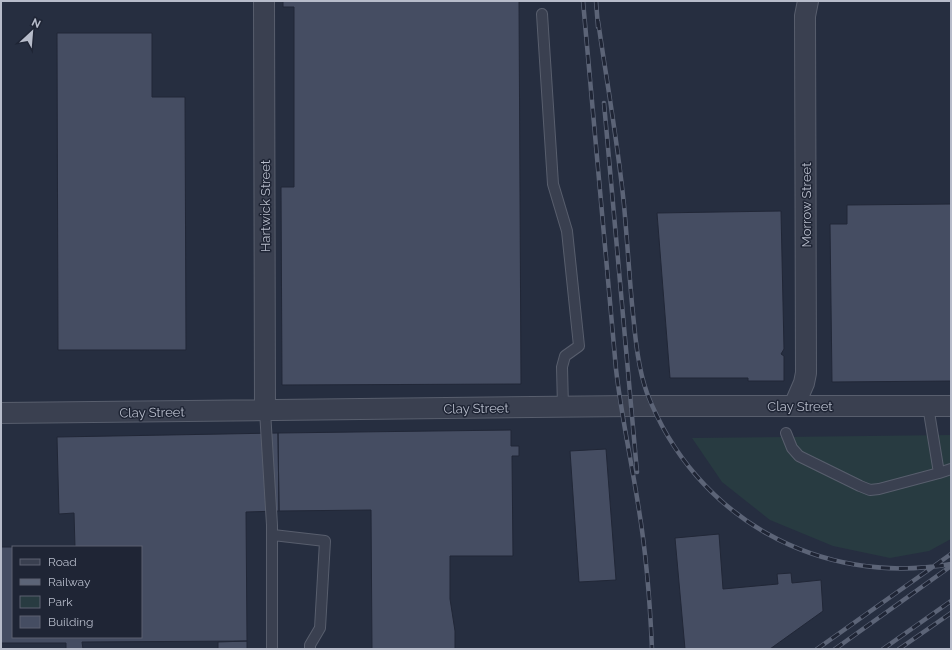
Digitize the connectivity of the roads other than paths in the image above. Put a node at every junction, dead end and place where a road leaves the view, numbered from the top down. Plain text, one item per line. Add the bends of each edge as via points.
1 (264, 1) edge
2 (808, 1) edge
3 (542, 14) dead end
4 (794, 406) junction
5 (928, 406) junction
6 (951, 406) edge
7 (562, 407) junction
8 (265, 411) junction
9 (1, 414) edge
10 (786, 434) dead end
11 (951, 469) edge
12 (939, 473) junction
13 (272, 535) junction
14 (272, 649) edge
15 (310, 649) edge

1 - 8 street, Hartwick Street
2 - 4 street, Morrow Street via 805,16 806,373
3 - 7 lane via 553,184 567,231 579,346 565,356 562,367
4 - 5 street, Clay Street
4 - 7 street, Clay Street
5 - 6 street, Clay Street
5 - 12 lane
7 - 8 street, Clay Street
8 - 9 street, Clay Street
8 - 13 lane
10 - 12 lane via 799,456 870,490
11 - 12 lane
13 - 14 lane
13 - 15 lane via 325,541 320,628

